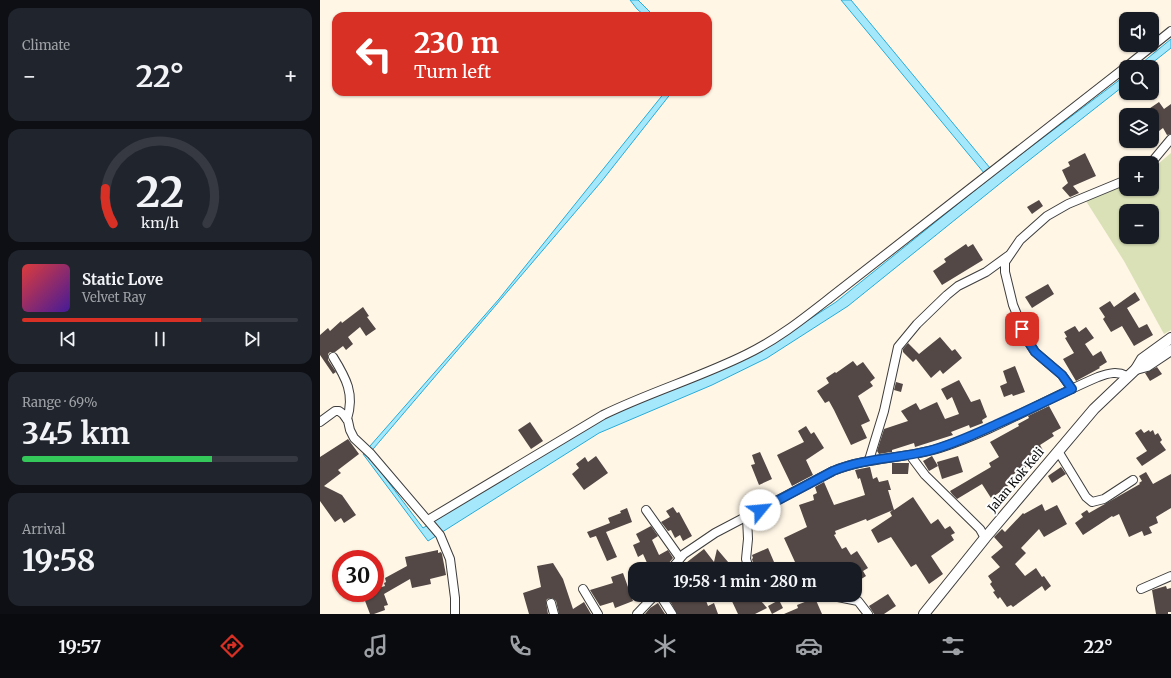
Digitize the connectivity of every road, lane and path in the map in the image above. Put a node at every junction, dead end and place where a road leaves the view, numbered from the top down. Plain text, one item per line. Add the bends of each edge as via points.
1 (1171, 31) edge
2 (1135, 60) edge
3 (1119, 72) edge
4 (1171, 140) edge
5 (1157, 156) edge
6 (1119, 183) edge
7 (1010, 255) junction
8 (1171, 338) edge
9 (1171, 350) edge
10 (333, 357) dead end
11 (1136, 369) junction
12 (1127, 376) junction
13 (1072, 389) junction
14 (347, 419) junction
15 (320, 422) edge
16 (1058, 451) junction
17 (910, 455) junction
18 (869, 460) junction
19 (1133, 480) dead end
20 (646, 510) dead end
21 (747, 517) junction
22 (429, 521) junction
23 (985, 538) junction
24 (680, 558) junction
25 (677, 562) edge
26 (747, 562) edge
27 (1171, 576) edge
28 (583, 589) dead end
29 (1141, 589) dead end
30 (649, 602) edge
31 (664, 602) edge
32 (860, 602) edge
33 (551, 603) dead end
34 (455, 614) edge
35 (554, 614) edge
36 (598, 614) edge
37 (638, 614) edge
38 (672, 614) edge
39 (868, 614) edge
40 (924, 614) edge

1 - 2 street
3 - 22 street via 772,340 729,363 603,415
4 - 5 street
6 - 7 street via 1068,204 1047,216 1020,240
7 - 13 street via 1005,262 1005,272 1022,329 1035,352 1062,375
7 - 18 street via 986,272 958,286 898,347 884,411
8 - 11 street, Jalan Kok Keli via 1142,359
9 - 11 street, Jalan Kok Keli via 1147,366
10 - 14 street via 343,373 350,394
11 - 12 street, Jalan Kok Keli
12 - 13 street via 1110,373
12 - 16 street, Jalan Kok Keli
13 - 17 street via 969,437
14 - 15 street via 337,411
14 - 22 street via 354,438
16 - 19 street via 1086,497 1092,502 1104,498
16 - 23 street, Jalan Kok Keli
17 - 18 street
17 - 23 street via 925,475 980,529
18 - 21 street via 833,471
20 - 24 street
21 - 24 street via 715,533
21 - 26 street
22 - 34 street via 440,535 450,559
23 - 40 street, Jalan Kok Keli
24 - 25 street
27 - 29 street
28 - 36 street
30 - 37 street
31 - 38 street
32 - 39 street
33 - 35 street

